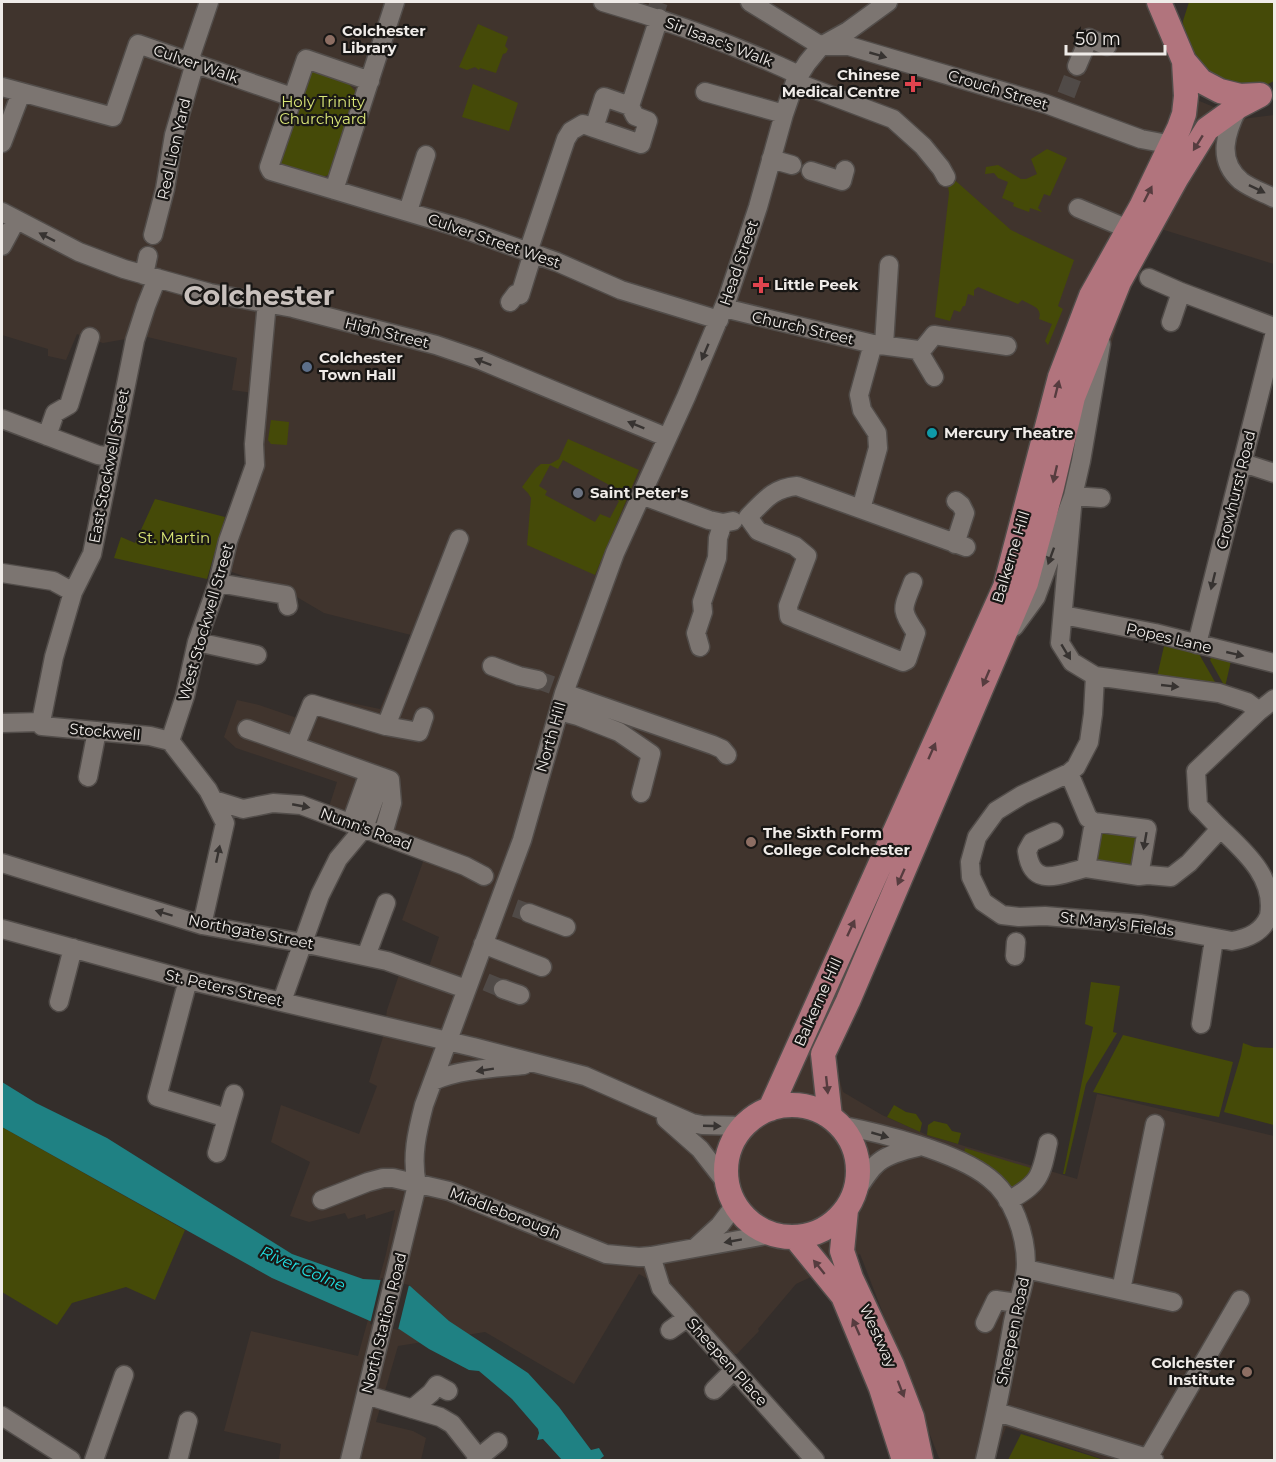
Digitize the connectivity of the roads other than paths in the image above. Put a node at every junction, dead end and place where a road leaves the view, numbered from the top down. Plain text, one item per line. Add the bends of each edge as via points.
1 (209, 2) edge
2 (395, 2) edge
3 (603, 2) edge
4 (750, 2) edge
5 (888, 2) edge
6 (1159, 2) edge
7 (1179, 2) edge
8 (656, 16) junction
9 (1176, 37) junction
10 (821, 46) junction
11 (1107, 46) dead end
12 (1184, 61) junction
13 (192, 62) junction
14 (1077, 66) tunnel mouth
15 (797, 78) junction
16 (370, 81) junction
17 (2, 87) edge
18 (705, 92) dead end
19 (21, 93) junction
20 (292, 97) junction
21 (1258, 97) edge
22 (630, 106) junction
23 (784, 114) junction
24 (594, 128) junction
25 (1172, 142) junction
26 (2, 143) edge
27 (426, 155) dead end
28 (771, 159) junction
29 (792, 165) dead end
30 (845, 170) dead end
31 (811, 171) dead end
32 (946, 177) dead end
33 (334, 190) junction
34 (1275, 198) edge
35 (1078, 208) dead end
36 (408, 211) junction
37 (9, 216) edge
38 (1128, 230) junction
39 (153, 235) dead end
40 (2, 246) edge
41 (530, 253) junction
42 (148, 256) dead end
43 (889, 265) dead end
44 (151, 277) junction
45 (1149, 278) dead end
46 (1181, 292) junction
47 (267, 302) junction
48 (510, 302) dead end
49 (721, 314) junction
50 (1106, 316) junction
51 (1172, 322) dead end
52 (1275, 327) edge
53 (1275, 336) edge
54 (90, 337) dead end
55 (878, 344) junction
56 (1007, 346) dead end
57 (918, 350) junction
58 (934, 377) dead end
59 (2, 419) edge
60 (47, 436) junction
61 (666, 437) junction
62 (111, 457) junction
63 (1081, 461) junction
64 (1243, 463) junction
65 (1275, 473) edge
66 (641, 495) junction
67 (1073, 496) junction
68 (956, 501) dead end
69 (861, 508) junction
70 (748, 517) junction
71 (723, 523) junction
72 (459, 539) dead end
73 (2, 573) edge
74 (913, 582) dead end
75 (218, 583) junction
76 (73, 592) junction
77 (288, 606) dead end
78 (1063, 615) junction
79 (197, 642) junction
80 (1197, 644) junction
81 (700, 647) dead end
82 (997, 652) junction
83 (258, 655) dead end
84 (1275, 663) edge
85 (492, 666) dead end
86 (1095, 676) junction
87 (555, 687) junction
88 (1275, 699) edge
89 (559, 711) junction
90 (1259, 711) junction
91 (424, 717) dead end
92 (41, 722) junction
93 (2, 723) edge
94 (386, 726) junction
95 (247, 729) dead end
96 (97, 731) junction
97 (170, 741) junction
98 (295, 747) junction
99 (727, 755) dead end
100 (1069, 773) junction
101 (88, 777) dead end
102 (641, 793) dead end
103 (214, 800) junction
104 (243, 809) junction
105 (1094, 822) junction
106 (225, 823) junction
107 (365, 828) junction
108 (1220, 829) junction
109 (1054, 832) dead end
110 (2, 863) edge
111 (1086, 868) junction
112 (1139, 876) junction
113 (495, 880) junction
114 (386, 903) dead end
115 (515, 908) junction
116 (202, 925) junction
117 (566, 927) dead end
118 (2, 929) edge
119 (1214, 939) junction
120 (303, 943) junction
121 (483, 944) junction
122 (73, 948) junction
123 (366, 956) junction
124 (542, 967) dead end
125 (188, 980) junction
126 (489, 986) junction
127 (282, 1001) junction
128 (59, 1002) dead end
129 (458, 1016) junction
130 (1201, 1024) dead end
131 (448, 1041) junction
132 (481, 1049) junction
133 (538, 1064) junction
134 (432, 1081) junction
135 (234, 1094) dead end
136 (644, 1101) junction
137 (770, 1109) junction
138 (227, 1118) junction
139 (835, 1121) junction
140 (1155, 1124) dead end
141 (744, 1126) junction
142 (1048, 1143) dead end
143 (920, 1146) junction
144 (217, 1153) dead end
145 (417, 1185) junction
146 (731, 1195) junction
147 (322, 1200) dead end
148 (1008, 1201) junction
149 (850, 1203) junction
150 (783, 1235) junction
151 (695, 1248) junction
152 (651, 1256) junction
153 (1026, 1269) junction
154 (1120, 1290) junction
155 (1240, 1300) dead end
156 (1173, 1302) dead end
157 (1017, 1303) junction
158 (687, 1318) junction
159 (985, 1323) dead end
160 (670, 1330) dead end
161 (734, 1370) junction
162 (124, 1375) dead end
163 (714, 1390) dead end
164 (448, 1391) dead end
165 (366, 1395) junction
166 (412, 1409) junction
167 (997, 1412) junction
168 (2, 1416) edge
169 (188, 1421) dead end
170 (498, 1442) dead end
171 (477, 1459) edge
172 (811, 1459) edge
173 (1151, 1460) edge
174 (71, 1461) edge
175 (94, 1461) edge
176 (178, 1461) edge
177 (350, 1461) edge
178 (904, 1461) edge
179 (921, 1461) edge
180 (986, 1461) edge

1 - 13 street, Red Lion Yard
2 - 16 street
3 - 8 street, Sir Isaac's Walk
4 - 10 street
5 - 10 street
6 - 9 main road
7 - 9 main road
8 - 15 street, Sir Isaac's Walk via 743,49
8 - 22 street
9 - 12 main road
10 - 15 street, Head Street
10 -> 25 street, Crouch Street via 849,46 1064,102 1141,139
11 - 14 street via 1089,38
12 - 21 main road via 1201,81 1220,91
12 - 25 main road, Balkerne Hill via 1184,114
13 - 19 street, Culver Walk via 138,44 113,117
13 - 20 street, Culver Walk
13 - 39 street, Red Lion Yard
15 - 23 street, Head Street
15 - 32 street, Sir Isaac's Walk via 892,119 923,146
16 - 20 street via 306,59
16 - 33 street
17 - 19 street
18 - 23 street
19 - 26 street
20 - 33 street, Culver Street West via 269,167 271,171
21 -> 34 street via 1225,140 1226,157 1242,182
21 -> 50 main road, Balkerne Hill via 1207,129 1119,282
22 - 24 street via 604,97
22 - 24 street via 635,116 648,121 640,144
23 - 28 street, Head Street
24 - 41 street via 583,124 566,139
38 -> 25 main road, Balkerne Hill
27 - 36 street
28 - 29 street
28 - 49 street, Head Street
30 - 31 street via 842,181
33 - 36 street, Culver Street West
35 - 38 street
36 - 41 street, Culver Street West
37 - 40 street
44 -> 37 street, High Street via 80,252
137 -> 38 main road, Balkerne Hill via 1005,587 1060,377 1091,296
41 - 48 street via 520,295 516,294
41 - 49 street, Culver Street West via 621,290
42 - 44 street
43 - 55 street
44 - 47 street, High Street
44 - 62 street, East Stockwell Street
45 - 46 street
46 - 51 street
46 - 52 street
61 -> 47 street, High Street via 436,345
47 - 75 street, West Stockwell Street via 255,465 228,541
49 - 55 street, Church Street
49 -> 61 street, Head Street
50 - 63 street
50 -> 82 main road, Balkerne Hill via 1073,397 1026,583
53 - 64 street, Crowhurst Road
54 - 60 street via 69,405 55,413
55 - 57 street, Church Street
55 - 69 street via 859,395 862,410 877,434 878,448
56 - 57 street via 934,335 927,347
57 - 58 street
59 - 60 street
60 - 62 street
61 - 66 street, North Hill
62 - 76 street, East Stockwell Street via 92,554
63 - 67 street
63 - 67 street via 1087,490 1101,498
64 - 65 street
64 -> 80 street, Crowhurst Road
66 - 71 street
66 - 87 street, North Hill
67 - 78 street
67 -> 82 street via 1036,597
68 - 69 street via 965,513 961,545
69 - 70 street via 797,486 784,487
70 - 71 street
70 - 74 street via 759,531 795,546 807,556 788,606 789,616 903,662 916,637 904,615
71 - 81 street via 696,633
72 - 94 street
73 - 76 street via 53,581
75 - 77 street via 286,595
75 - 79 street, West Stockwell Street
76 - 92 street, East Stockwell Street
78 - 80 street, Popes Lane
78 -> 86 street via 1060,643 1072,662
79 - 83 street
79 - 97 street, West Stockwell Street
80 -> 84 street, Popes Lane
82 -> 139 main road, Balkerne Hill via 823,1054
85 - 87 street
86 -> 90 street via 1220,693 1247,702
86 - 100 street via 1089,742
87 - 89 street, North Hill
87 - 99 street via 713,745
88 - 90 street, St Mary's Fields
89 - 102 street via 619,732 651,754
89 - 113 street, North Hill via 522,840
90 - 108 street, St Mary's Fields via 1196,771 1198,806
91 - 94 street via 419,732
92 - 93 street, Stockwell
92 - 96 street, Stockwell via 42,726
94 - 98 street via 312,704
95 - 98 street
96 - 97 street, Stockwell
96 - 101 street
97 - 103 street
98 - 107 street via 379,776
100 - 105 street via 1088,818
100 - 119 street, St Mary's Fields via 996,811 977,837 970,862 971,877 983,902 1002,915 1017,937 1045,916 1141,924
103 - 104 street
103 - 106 street
104 - 106 street
104 -> 107 street, Nunn's Road via 273,803 301,805
105 - 111 street
105 -> 112 street via 1147,829
116 -> 106 street
107 - 113 street, Nunn's Road
107 - 120 street via 338,859
108 - 112 street via 1171,877
108 - 119 street, St Mary's Fields via 1264,871 1273,901 1270,914 1256,933 1232,941
109 - 111 street via 1032,842 1027,851 1039,876
116 -> 110 street, Northgate Street
111 - 112 street
113 - 115 street, North Hill
114 - 123 street
115 - 117 street
115 - 121 street, North Hill
116 - 120 street, Northgate Street
118 - 122 street, St. Peters Street
119 - 130 street via 1213,999
120 - 123 street, Northgate Street
120 - 127 street
121 - 124 street
121 - 126 street, North Hill
122 - 125 street, St. Peters Street
122 - 128 street
123 - 126 street, Northgate Street
125 - 127 street, St. Peters Street
125 - 138 street via 157,1097
126 - 129 street, North Hill
127 - 131 street, St. Peters Street
129 - 131 street, North Hill
129 - 132 street via 465,1035
131 - 132 street
131 - 134 street
132 - 133 street
133 -> 134 street
133 - 136 street via 585,1076
134 - 145 street via 417,1133
135 - 138 street
136 -> 141 street via 702,1125
136 - 146 street via 700,1149
137 - 139 main road via 802,1106
137 - 141 main road
138 - 144 street
139 -> 143 street, Sheepen Road
139 - 149 main road via 854,1146 858,1160 858,1183
140 - 154 street
141 - 146 main road via 729,1153
142 - 148 street via 1038,1179
143 - 148 street, Sheepen Road via 959,1160 990,1178
143 - 149 street via 892,1153 870,1169
145 - 147 street, Middleborough via 382,1178
145 - 152 street, Middleborough via 449,1191 606,1254
145 - 165 street, North Station Road
146 - 150 main road via 752,1223
146 - 151 street via 720,1225
148 - 153 street, Sheepen Road via 1020,1227
149 - 150 main road via 835,1222 822,1230
149 -> 179 main road, Westway via 842,1251 912,1418
150 -> 151 street, Middleborough
178 -> 150 main road, Westway via 881,1388 843,1296
151 - 152 street, Middleborough
152 - 158 street, Sheepen Place via 661,1288
153 - 154 street
153 - 157 street, Sheepen Road
154 - 156 street
155 - 173 street
157 - 159 street via 996,1300
157 - 167 street, Sheepen Road
158 - 160 street
158 - 161 street, Sheepen Place
161 - 163 street
161 - 172 street, Sheepen Place
162 - 175 street
164 - 166 street via 437,1385
165 - 166 street
165 - 177 street, North Station Road
166 - 171 street via 452,1424
167 - 173 street
167 - 180 street, Sheepen Road
168 - 174 street
169 - 176 street
170 - 171 street

